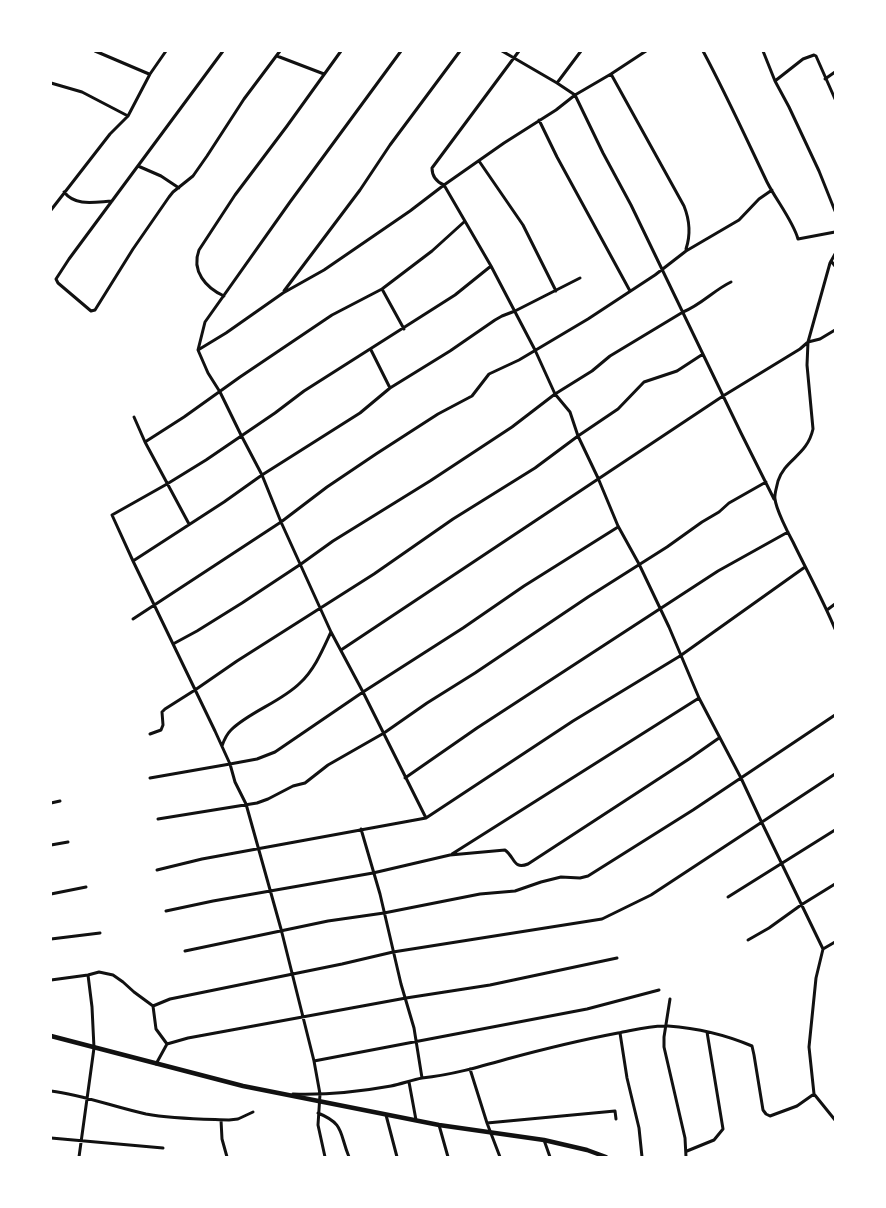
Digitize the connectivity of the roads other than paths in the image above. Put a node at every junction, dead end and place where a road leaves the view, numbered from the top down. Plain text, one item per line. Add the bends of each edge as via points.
1 (95, 51) edge
2 (166, 51) edge
3 (223, 51) edge
4 (280, 51) edge
5 (341, 51) edge
6 (401, 51) edge
7 (460, 51) edge
8 (502, 51) edge
9 (519, 51) edge
10 (581, 51) edge
11 (645, 51) edge
12 (703, 51) edge
13 (763, 51) edge
14 (277, 56) junction
15 (514, 58) junction
16 (835, 72) edge
17 (150, 74) junction
18 (324, 74) junction
19 (611, 74) junction
20 (825, 79) junction
21 (775, 81) junction
22 (51, 83) edge
23 (558, 83) junction
24 (575, 95) junction
25 (835, 99) edge
26 (128, 116) junction
27 (539, 120) junction
28 (479, 160) junction
29 (138, 166) junction
30 (444, 185) junction
31 (178, 188) junction
32 (772, 190) junction
33 (64, 192) junction
34 (112, 201) junction
35 (51, 210) edge
36 (835, 211) edge
37 (464, 221) junction
38 (835, 232) edge
39 (686, 251) junction
40 (835, 254) edge
41 (831, 261) junction
42 (835, 266) edge
43 (491, 267) junction
44 (662, 270) junction
45 (580, 278) dead end
46 (732, 282) dead end
47 (382, 289) junction
48 (556, 291) junction
49 (630, 291) junction
50 (283, 292) junction
51 (224, 296) junction
52 (515, 312) junction
53 (683, 312) junction
54 (404, 328) junction
55 (835, 330) edge
56 (808, 342) junction
57 (198, 350) junction
58 (371, 350) junction
59 (535, 350) junction
60 (703, 354) junction
61 (390, 388) junction
62 (220, 392) junction
63 (555, 394) junction
64 (723, 396) junction
65 (134, 417) dead end
66 (241, 435) junction
67 (578, 436) junction
68 (144, 441) junction
69 (262, 475) junction
70 (598, 478) junction
71 (766, 482) junction
72 (167, 484) junction
73 (774, 499) junction
74 (281, 522) junction
75 (189, 524) junction
76 (618, 526) junction
77 (788, 532) junction
78 (133, 561) junction
79 (301, 564) junction
80 (639, 564) junction
81 (805, 567) junction
82 (835, 604) edge
83 (154, 606) junction
84 (320, 608) junction
85 (659, 609) junction
86 (827, 610) junction
87 (133, 619) dead end
88 (835, 629) edge
89 (331, 632) junction
90 (173, 644) junction
91 (341, 650) junction
92 (680, 656) junction
93 (195, 690) junction
94 (363, 692) junction
95 (699, 698) junction
96 (835, 715) edge
97 (384, 733) junction
98 (150, 734) dead end
99 (719, 738) junction
100 (222, 746) junction
101 (230, 764) junction
102 (835, 774) edge
103 (150, 778) dead end
104 (405, 778) junction
105 (741, 778) junction
106 (60, 801) dead end
107 (51, 803) edge
108 (246, 804) junction
109 (426, 818) junction
110 (159, 819) dead end
111 (762, 823) junction
112 (361, 829) junction
113 (835, 830) edge
114 (68, 842) dead end
115 (51, 845) edge
116 (259, 848) junction
117 (450, 855) junction
118 (781, 863) junction
119 (157, 870) dead end
120 (373, 873) junction
121 (835, 884) edge
122 (86, 887) dead end
123 (270, 891) junction
124 (51, 894) edge
125 (728, 897) dead end
126 (801, 905) junction
127 (166, 910) dead end
128 (384, 913) junction
129 (281, 929) junction
130 (100, 933) dead end
131 (51, 939) edge
132 (748, 940) dead end
133 (835, 942) edge
134 (823, 949) junction
135 (185, 951) dead end
136 (393, 952) junction
137 (617, 958) dead end
138 (292, 974) junction
139 (88, 975) junction
140 (51, 980) edge
141 (659, 990) dead end
142 (406, 998) junction
143 (670, 999) dead end
144 (153, 1006) junction
145 (303, 1017) junction
146 (666, 1026) junction
147 (707, 1032) junction
148 (620, 1033) junction
149 (51, 1036) edge
150 (417, 1040) junction
151 (167, 1044) junction
152 (94, 1048) junction
153 (314, 1061) junction
154 (156, 1064) junction
155 (470, 1069) junction
156 (422, 1078) junction
157 (409, 1082) junction
158 (51, 1091) edge
159 (282, 1094) junction
160 (320, 1094) junction
161 (814, 1094) junction
162 (87, 1099) junction
163 (320, 1102) junction
164 (253, 1112) dead end
165 (318, 1113) junction
166 (387, 1115) junction
167 (616, 1119) dead end
168 (221, 1120) junction
169 (416, 1120) junction
170 (835, 1120) edge
171 (487, 1123) junction
172 (439, 1125) junction
173 (490, 1133) junction
174 (51, 1138) edge
175 (544, 1140) junction
176 (82, 1141) junction
177 (163, 1148) dead end
178 (687, 1152) junction
179 (79, 1157) edge
180 (227, 1157) edge
181 (325, 1157) edge
182 (349, 1157) edge
183 (397, 1157) edge
184 (448, 1157) edge
185 (500, 1157) edge
186 (550, 1157) edge
187 (606, 1157) edge
188 (642, 1157) edge
189 (686, 1157) edge

1 - 17 street
2 - 17 street
3 - 29 street
4 - 14 street
5 - 18 street
6 - 51 street
7 - 50 street
8 - 15 street
9 - 15 street
10 - 23 street
11 - 19 street
12 - 32 street
13 - 21 street
14 - 18 street
14 - 31 street via 193,176
15 - 23 street
15 - 30 street via 432,168 435,178
16 - 20 street
17 - 26 street
18 - 51 street via 199,250 196,257 200,275 212,291
19 - 24 street
19 - 39 street via 684,206 690,232
20 - 21 street via 816,56 811,55
20 - 25 street
21 - 36 street
22 - 26 street via 82,92
23 - 24 street
24 - 27 street
24 - 44 street
26 - 33 street
27 - 28 street
27 - 49 street
28 - 30 street
28 - 48 street via 523,225
29 - 31 street
29 - 34 street
30 - 37 street
30 - 50 street via 324,270
31 - 34 street via 91,311 56,279
32 - 38 street via 798,239
32 - 39 street via 739,219
33 - 34 street via 81,202
33 - 35 street
37 - 43 street
37 - 47 street
39 - 44 street
40 - 41 street
41 - 42 street
41 - 56 street
43 - 52 street
43 - 54 street
44 - 49 street
44 - 53 street
45 - 48 street
46 - 53 street
47 - 54 street
47 - 62 street via 332,315
48 - 52 street
49 - 59 street
50 - 57 street
51 - 57 street via 205,322
52 - 59 street
52 - 61 street via 495,320
53 - 60 street
53 - 63 street
54 - 58 street
55 - 56 street
56 - 64 street
56 - 73 street via 813,429 802,452 782,472
57 - 62 street
58 - 61 street
58 - 66 street
59 - 63 street
59 - 74 street via 494,370 472,396 376,454
60 - 64 street
60 - 67 street via 677,371 644,382 618,409
61 - 69 street
62 - 66 street
62 - 68 street
63 - 67 street via 570,412
63 - 79 street via 512,427
64 - 70 street
64 - 71 street
65 - 68 street
66 - 69 street
66 - 72 street
67 - 70 street
67 - 84 street
68 - 72 street
69 - 74 street
69 - 75 street
70 - 76 street
70 - 91 street
71 - 73 street
71 - 80 street
72 - 75 street
72 - 78 street via 112,514
73 - 77 street
74 - 79 street
74 - 83 street
75 - 78 street
76 - 80 street
76 - 94 street
77 - 81 street
77 - 85 street
78 - 83 street
79 - 84 street
79 - 90 street
80 - 85 street
80 - 97 street
81 - 86 street
81 - 92 street
82 - 86 street
83 - 87 street
83 - 90 street
84 - 89 street
84 - 93 street
85 - 92 street
85 - 104 street
86 - 88 street
89 - 91 street
89 - 100 street via 301,683 230,731
90 - 93 street
91 - 94 street
92 - 95 street
92 - 109 street
93 - 98 street via 162,712 161,730
93 - 100 street
94 - 97 street
94 - 101 street via 275,752
95 - 99 street
95 - 117 street
96 - 105 street
97 - 104 street
97 - 108 street via 305,783 268,800
99 - 105 street
99 - 117 street via 528,864 518,865 505,850
100 - 101 street
101 - 103 street
101 - 108 street
102 - 111 street
104 - 109 street
105 - 111 street
105 - 128 street via 588,876 561,877 515,891
106 - 107 street
108 - 110 street
108 - 116 street
109 - 112 street
111 - 118 street
111 - 136 street via 651,895 602,919
112 - 116 street
112 - 120 street
113 - 118 street
114 - 115 street
116 - 119 street
116 - 123 street
117 - 120 street
118 - 125 street
118 - 126 street
120 - 123 street
120 - 128 street
121 - 126 street
122 - 124 street
123 - 127 street
123 - 129 street
126 - 132 street
126 - 134 street
128 - 129 street
128 - 136 street
129 - 135 street
129 - 138 street
130 - 131 street
133 - 134 street
134 - 161 street via 809,1047
136 - 138 street
136 - 142 street
137 - 142 street
138 - 144 street via 170,999
138 - 145 street
139 - 140 street
139 - 144 street via 113,975
139 - 152 street
141 - 150 street via 586,1009
142 - 145 street
142 - 150 street
143 - 146 street
144 - 151 street via 156,1029
145 - 151 street
145 - 153 street
146 - 147 street
146 - 148 street
146 - 178 street via 664,1047
147 - 161 street via 752,1046 766,1114 797,1106
147 - 178 street via 723,1129 714,1140
148 - 155 street
148 - 188 street
149 - 152 street
150 - 153 street
150 - 156 street
151 - 154 street
152 - 154 street
152 - 162 street
153 - 160 street
154 - 159 street
155 - 156 street
155 - 171 street
156 - 157 street
157 - 160 street
157 - 169 street
158 - 162 street
159 - 160 street
159 - 163 street
160 - 163 street
161 - 170 street
162 - 168 street via 145,1114
162 - 176 street
163 - 165 street
163 - 166 street
164 - 168 street via 238,1119
165 - 181 street
165 - 182 street via 339,1125
166 - 169 street
166 - 183 street
167 - 171 street via 615,1111
168 - 180 street
169 - 172 street
171 - 173 street
172 - 173 street
172 - 184 street
173 - 175 street
173 - 185 street
174 - 176 street
175 - 186 street
175 - 187 street
176 - 177 street
176 - 179 street
178 - 189 street

